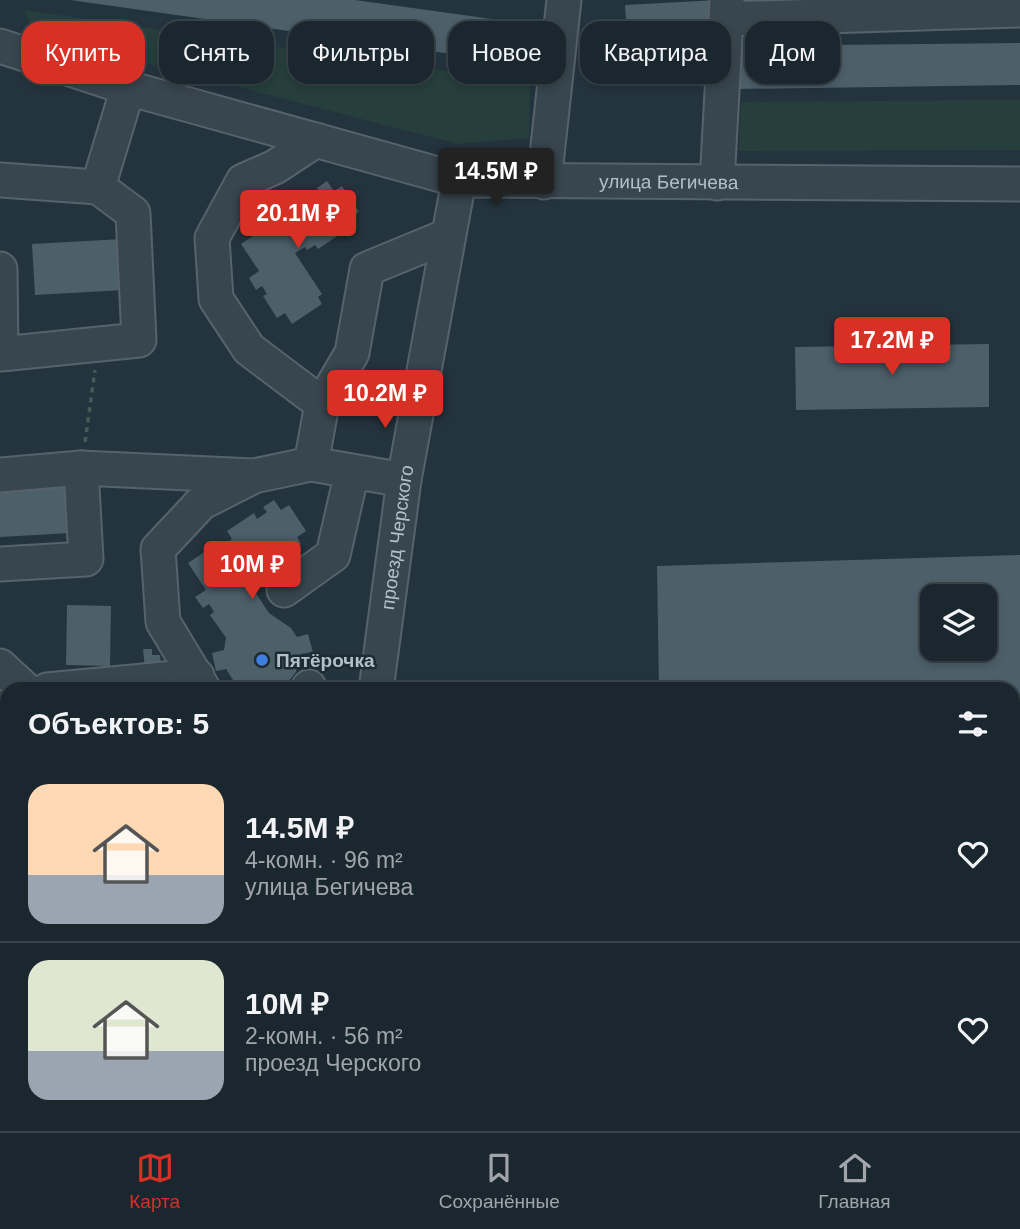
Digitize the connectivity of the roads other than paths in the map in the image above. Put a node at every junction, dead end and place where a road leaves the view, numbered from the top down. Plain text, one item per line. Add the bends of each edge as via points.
1 (564, 0) edge
2 (727, 9) edge
3 (1020, 10) edge
4 (0, 46) edge
5 (128, 88) junction
6 (316, 140) junction
7 (0, 180) edge
8 (458, 180) junction
9 (544, 182) junction
10 (718, 183) junction
11 (1020, 184) edge
12 (98, 187) junction
13 (447, 236) junction
14 (0, 270) edge
15 (0, 354) edge
16 (322, 404) junction
17 (311, 464) junction
18 (82, 468) junction
19 (352, 471) junction
20 (0, 475) edge
21 (254, 476) junction
22 (404, 480) junction
23 (0, 565) edge
24 (284, 590) dead end
25 (0, 666) edge
26 (17, 682) edge
27 (199, 682) edge
28 (377, 682) edge

1 - 9 street
2 - 3 street
2 - 10 street
4 - 5 street, улица Бегичева
5 - 6 street, улица Бегичева
5 - 12 street
6 - 8 street, улица Бегичева
6 - 16 street via 243,181 212,238 216,299 249,349
7 - 12 street
8 - 9 street, улица Бегичева
8 - 13 street, проезд Черского
9 - 10 street, улица Бегичева
10 - 11 street, улица Бегичева
12 - 15 street via 132,214 139,340
13 - 16 street via 368,269 352,353
13 - 22 street, проезд Черского
14 - 15 street
16 - 17 street
17 - 19 street
17 - 21 street
18 - 20 street
18 - 21 street
18 - 23 street via 86,559
19 - 22 street
19 - 24 street via 333,555
21 - 27 street via 201,503 158,549 163,622
22 - 28 street, проезд Черского
25 - 26 street

